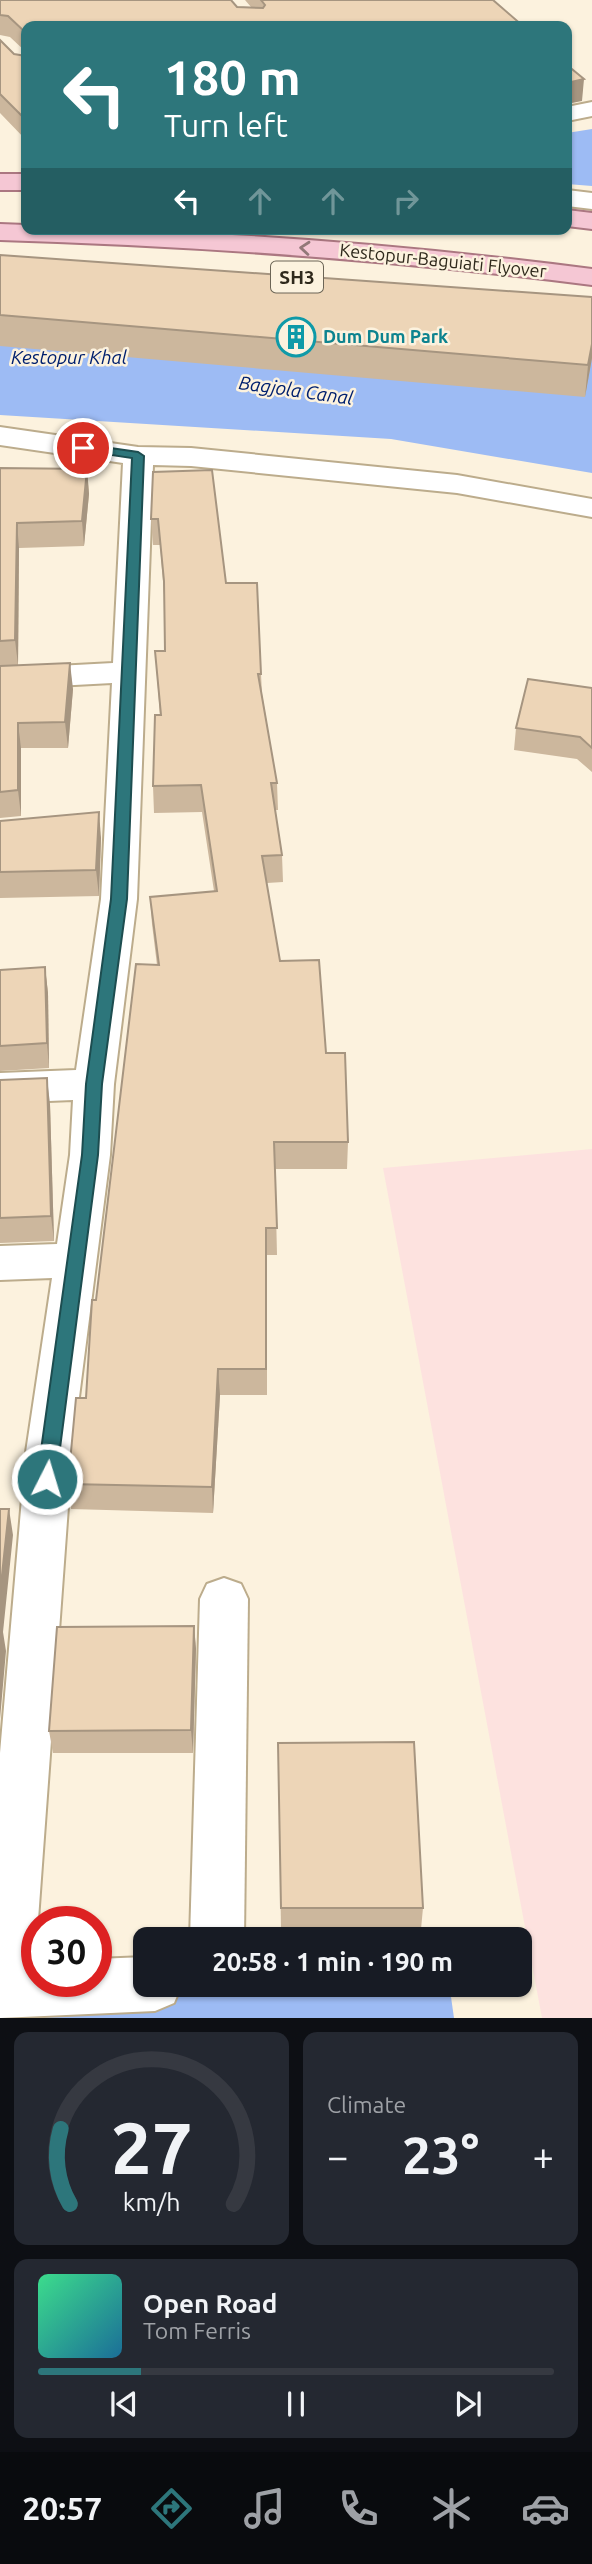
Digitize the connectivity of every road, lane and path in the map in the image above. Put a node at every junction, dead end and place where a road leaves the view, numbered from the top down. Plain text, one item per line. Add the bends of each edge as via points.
1 (592, 109) edge
2 (572, 113) edge
3 (0, 182) edge
4 (21, 182) edge
5 (572, 199) edge
6 (592, 201) edge
7 (572, 219) edge
8 (592, 221) edge
9 (0, 232) edge
10 (21, 233) edge
11 (70, 235) edge
12 (446, 235) edge
13 (508, 241) dead end
14 (592, 277) edge
15 (0, 436) edge
16 (138, 456) junction
17 (592, 508) edge
18 (129, 672) junction
19 (0, 679) edge
20 (94, 1084) junction
21 (0, 1088) edge
22 (75, 1260) junction
23 (0, 1263) edge
24 (224, 1599) dead end
25 (217, 1927) edge
26 (133, 1986) edge
27 (4, 1999) edge

1 - 2 street
3 - 4 main road
5 - 6 street
7 - 8 main road
10 -> 9 main road, Kestopur-Baguiati Flyover
14 -> 11 main road, Kestopur-Baguiati Flyover via 234,242
12 - 13 main road, Kestopur-Baguiati Flyover
15 - 16 street
16 - 17 street via 191,457 457,484
16 - 18 street
18 - 19 street
18 - 20 street via 104,824 119,899
20 - 21 street
20 - 22 street via 90,1155
22 - 23 street
22 - 27 street via 49,1452
24 - 25 street
26 - 27 street

